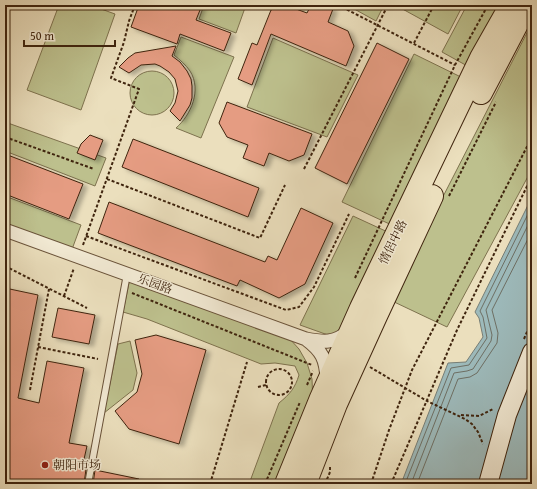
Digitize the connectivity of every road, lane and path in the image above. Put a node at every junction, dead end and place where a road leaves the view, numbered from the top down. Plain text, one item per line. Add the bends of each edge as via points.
1 (135, 5) edge
2 (338, 5) edge
3 (388, 5) edge
4 (434, 5) edge
5 (511, 5) edge
6 (527, 5) edge
7 (378, 25) junction
8 (414, 44) junction
9 (474, 74) junction
10 (5, 136) edge
11 (532, 138) edge
12 (94, 169) dead end
13 (304, 169) dead end
14 (532, 176) edge
15 (107, 179) junction
16 (285, 185) dead end
17 (349, 214) dead end
18 (5, 230) edge
19 (86, 236) junction
20 (78, 256) junction
21 (5, 266) edge
22 (127, 274) junction
23 (49, 289) junction
24 (124, 290) junction
25 (64, 296) junction
26 (87, 308) dead end
27 (354, 324) junction
28 (306, 339) junction
29 (38, 347) junction
30 (532, 352) edge
31 (98, 359) dead end
32 (247, 362) dead end
33 (315, 366) dead end
34 (369, 366) dead end
35 (327, 383) junction
36 (266, 385) junction
37 (258, 387) dead end
38 (405, 388) junction
39 (30, 390) dead end
40 (427, 401) junction
41 (497, 406) dead end
42 (458, 414) junction
43 (483, 445) dead end
44 (88, 484) edge
45 (210, 484) edge
46 (286, 484) edge
47 (305, 484) edge
48 (371, 484) edge
49 (391, 484) edge
50 (488, 484) edge

1 - 15 path via 111,78 139,90
2 - 7 path
3 - 7 path
4 - 8 path
5 - 9 highway, 情侶中路
6 - 47 highway, 情侶中路 via 474,105 376,316 336,404
7 - 8 path
7 - 13 path
8 - 9 path
9 - 27 highway, 情侶中路
10 - 12 path
11 - 38 path via 434,326
14 - 40 path via 457,330
15 - 16 path via 260,238
15 - 19 path
17 - 19 path via 314,287 299,307 286,310
18 - 20 street, 乐园路
19 - 20 path
20 - 22 street, 乐园路
20 - 25 path
21 - 23 path
22 - 24 lane
22 - 28 street, 乐园路
23 - 25 path
23 - 29 path
24 - 33 path
24 - 44 lane
25 - 26 path
27 - 28 street via 344,335 332,341
27 - 35 highway, 情侶中路
28 - 35 street via 324,358 327,365
29 - 31 path
29 - 39 path
30 - 50 street via 507,416
32 - 45 path
34 - 38 path
35 - 46 highway, 情侶中路
36 - 36 path via 270,392 282,395 289,390 291,382 285,371 277,370 267,377
36 - 37 path
38 - 40 path
38 - 48 path
40 - 42 path
40 - 49 path
41 - 42 path via 479,416
42 - 43 path via 472,424

